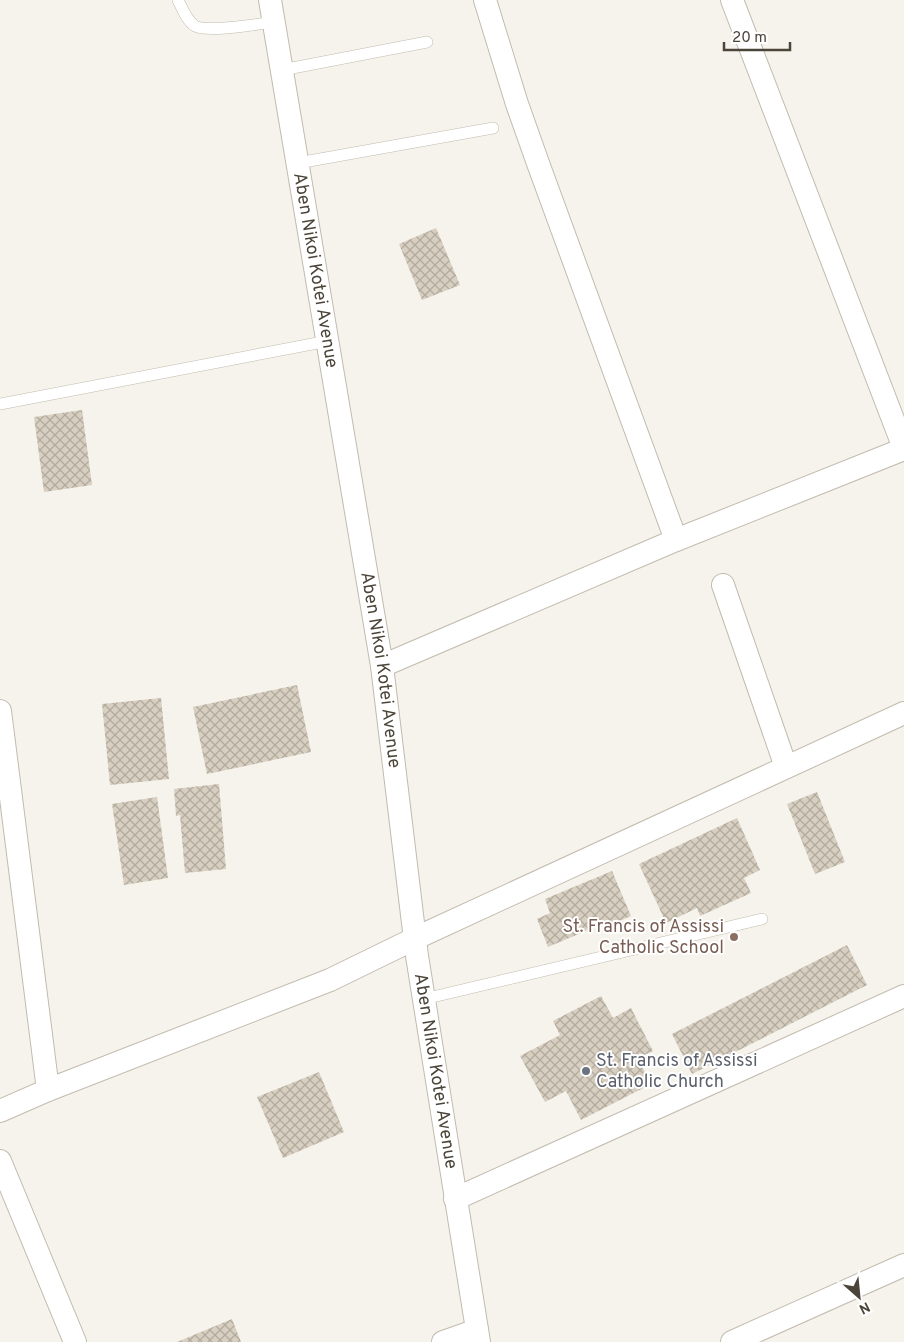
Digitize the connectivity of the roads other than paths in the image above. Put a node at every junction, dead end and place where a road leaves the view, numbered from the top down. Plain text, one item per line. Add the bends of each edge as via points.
1 (178, 0) edge
2 (270, 0) edge
3 (485, 0) edge
4 (732, 0) edge
5 (274, 22) junction
6 (427, 42) dead end
7 (282, 70) junction
8 (493, 128) dead end
9 (298, 163) junction
10 (328, 342) junction
11 (0, 404) edge
12 (904, 449) edge
13 (676, 540) junction
14 (722, 585) dead end
15 (382, 666) junction
16 (0, 711) edge
17 (904, 713) edge
18 (786, 767) junction
19 (9, 858) edge
20 (762, 919) dead end
21 (416, 938) junction
22 (904, 996) edge
23 (424, 999) junction
24 (48, 1090) junction
25 (0, 1111) edge
26 (0, 1161) edge
27 (456, 1199) junction
28 (904, 1265) edge
29 (478, 1336) edge
30 (75, 1342) edge
31 (443, 1342) edge
32 (732, 1342) edge

1 - 5 lane via 195,26 207,30
2 - 5 street, Aben Nikoi Kotei Avenue
3 - 13 street via 517,104
4 - 12 street
5 - 7 street, Aben Nikoi Kotei Avenue
6 - 7 lane
7 - 9 street, Aben Nikoi Kotei Avenue
8 - 9 lane
9 - 10 street, Aben Nikoi Kotei Avenue
10 - 11 lane
10 - 15 street, Aben Nikoi Kotei Avenue
12 - 13 street
13 - 15 street
14 - 18 street
15 - 21 street, Aben Nikoi Kotei Avenue
16 - 19 street
17 - 18 street
18 - 21 street
19 - 24 street
20 - 23 lane
21 - 23 street, Aben Nikoi Kotei Avenue
21 - 24 street via 330,980
22 - 27 street
23 - 27 street, Aben Nikoi Kotei Avenue
24 - 25 street
26 - 30 street
27 - 29 street, Aben Nikoi Kotei Avenue
28 - 32 street
29 - 31 street

